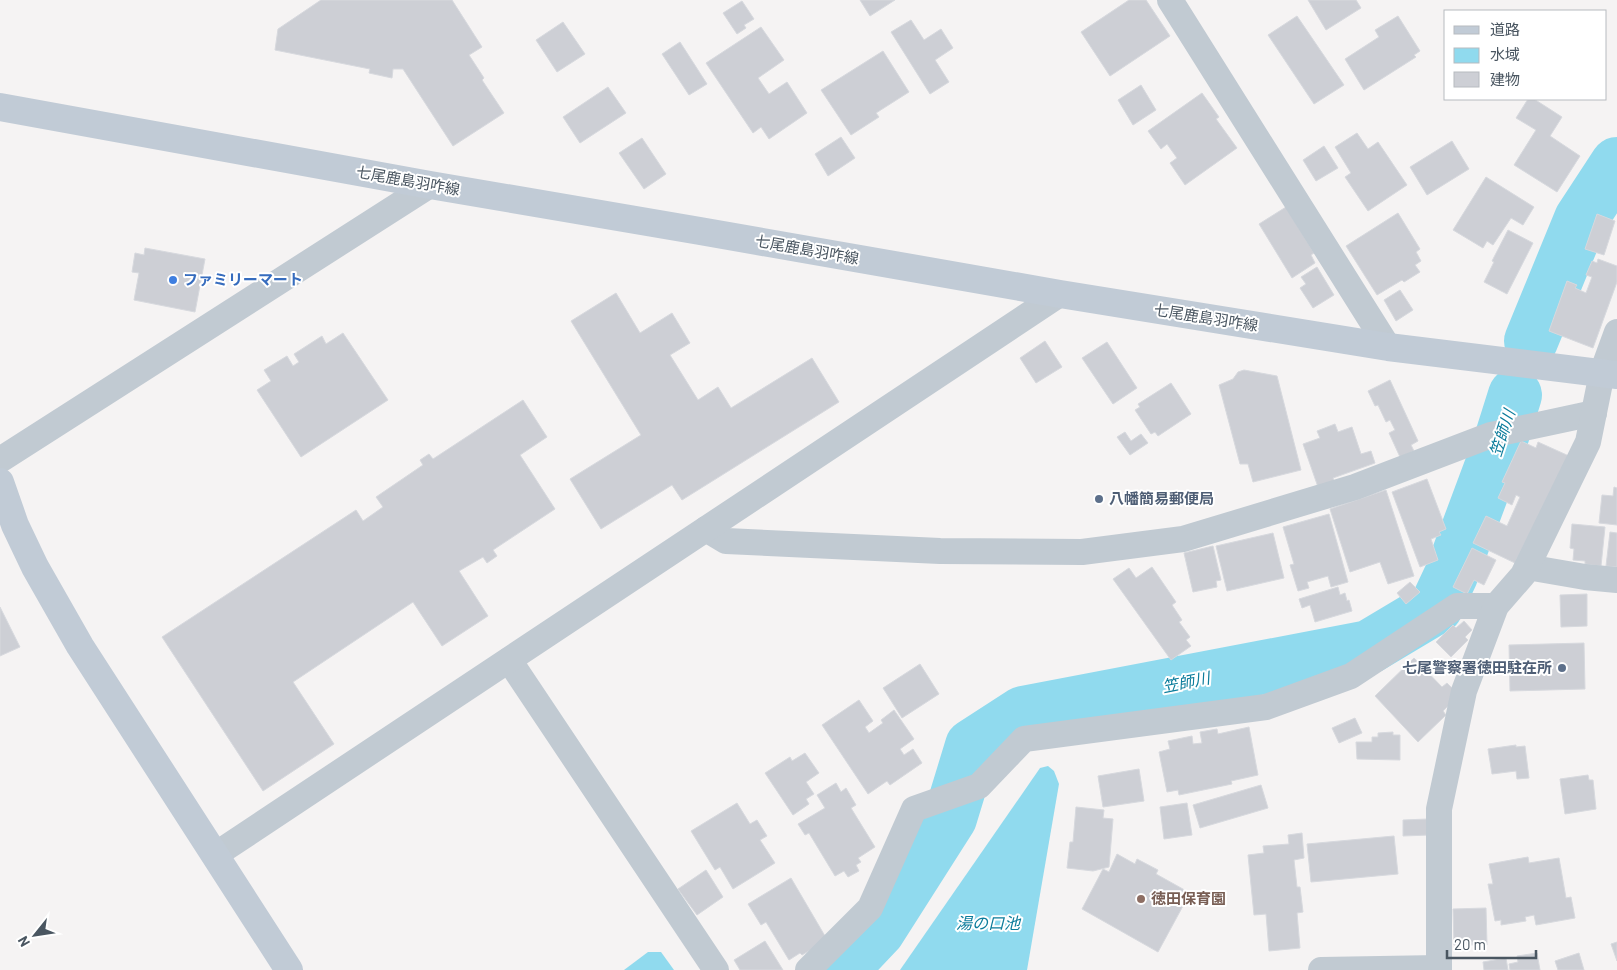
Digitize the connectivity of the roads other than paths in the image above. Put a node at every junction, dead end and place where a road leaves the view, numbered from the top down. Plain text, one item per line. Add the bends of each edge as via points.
1 (1170, 0) edge
2 (0, 107) edge
3 (430, 185) junction
4 (1060, 294) junction
5 (1617, 332) edge
6 (1388, 346) junction
7 (1610, 374) edge
8 (1594, 413) junction
9 (0, 460) edge
10 (0, 482) edge
11 (706, 529) junction
12 (1527, 567) junction
13 (1617, 580) edge
14 (1496, 606) junction
15 (509, 660) junction
16 (215, 855) junction
17 (1439, 969) edge
18 (289, 970) edge
19 (716, 970) edge
20 (808, 970) edge
21 (1321, 970) edge

1 - 6 street
2 - 3 main road, 七尾鹿島羽咋線
3 - 4 main road, 七尾鹿島羽咋線
3 - 9 street
4 - 6 main road, 七尾鹿島羽咋線
4 - 11 street
5 - 7 street
6 - 7 main road, 七尾鹿島羽咋線
7 - 8 street
8 - 11 street via 1492,435 1356,487 1183,539 1082,552 940,551 726,541
8 - 12 street via 1588,442
10 - 16 main road via 27,550 80,646
11 - 15 street
12 - 13 street
12 - 14 street
14 - 17 street via 1464,691 1439,809
14 - 20 street via 1457,606 1351,676 1266,707 1024,739 979,786 914,810 870,908
15 - 16 street
15 - 19 street
16 - 18 main road
17 - 21 street

